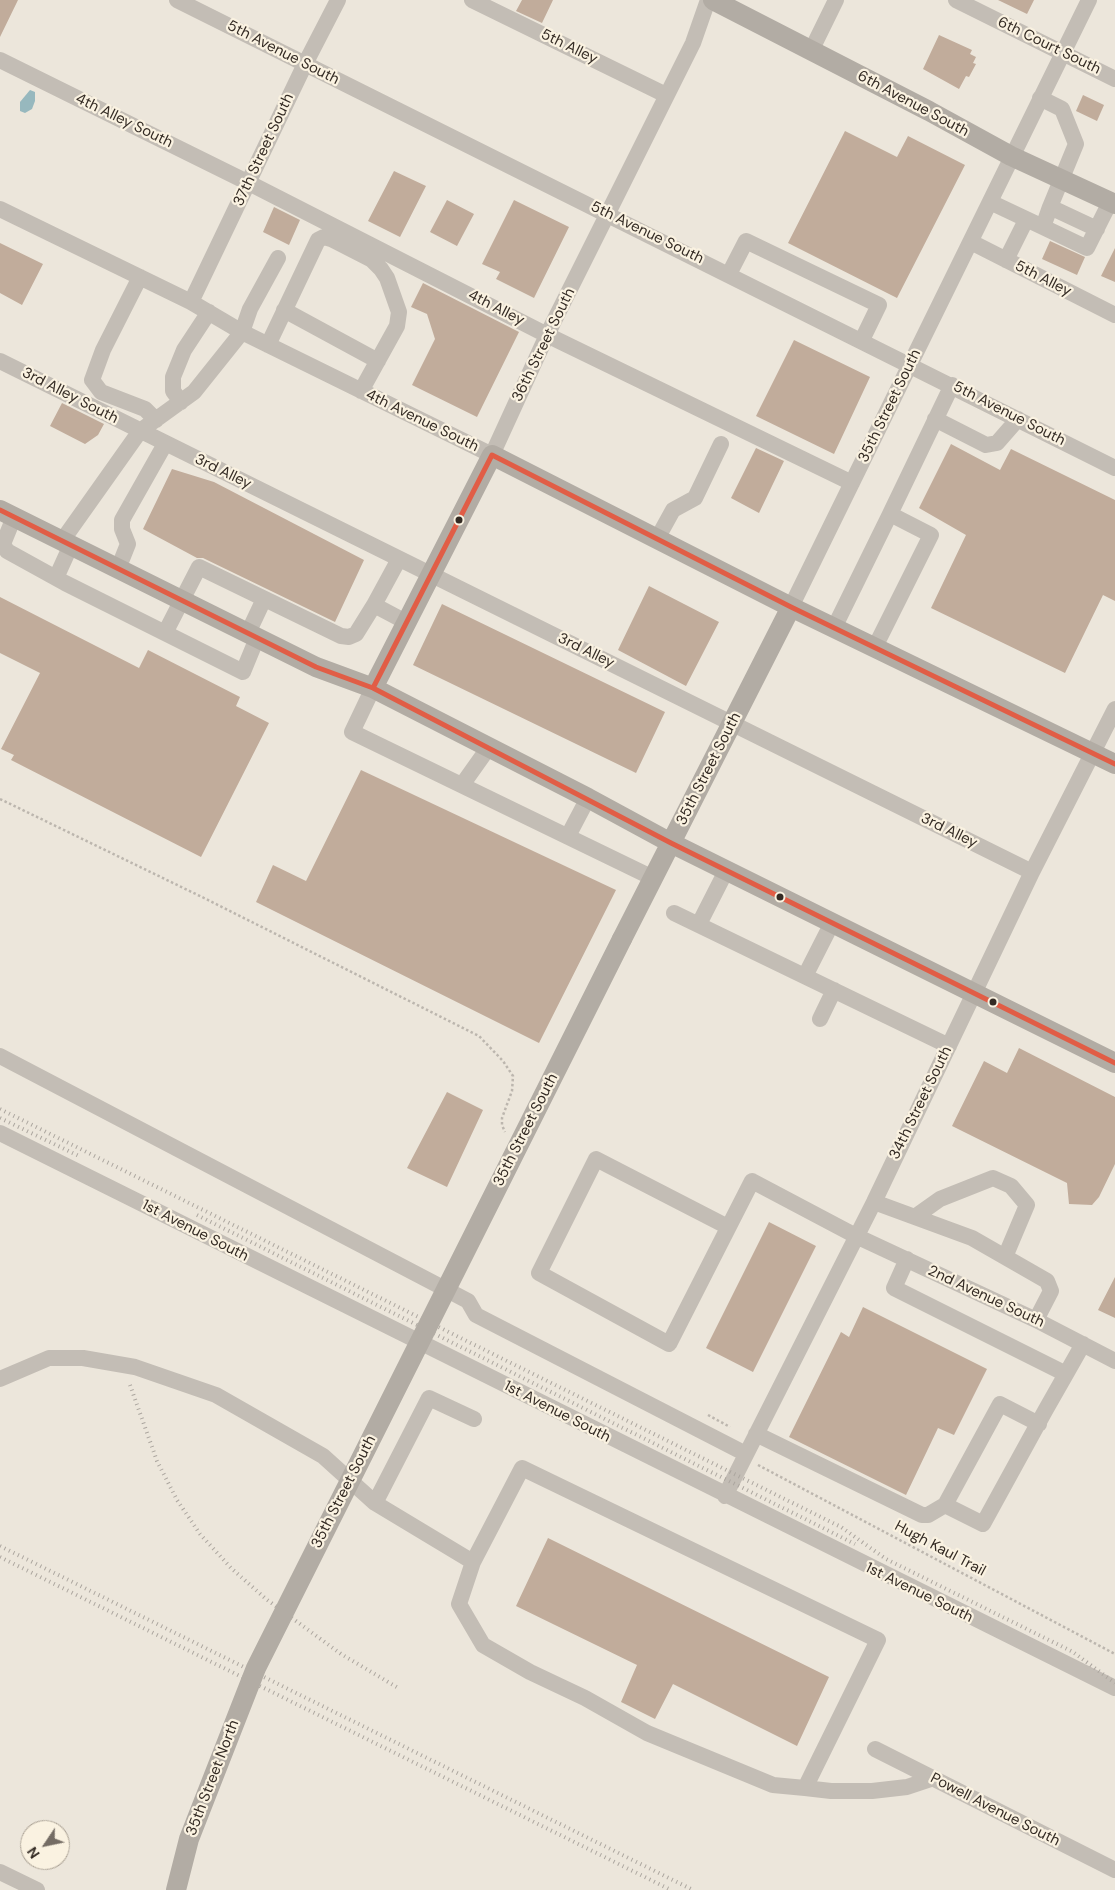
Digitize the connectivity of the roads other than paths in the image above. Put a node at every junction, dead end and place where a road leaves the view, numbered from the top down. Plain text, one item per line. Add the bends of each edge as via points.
1 (177, 0) edge
2 (338, 0) edge
3 (472, 0) edge
4 (708, 0) edge
5 (712, 0) edge
6 (836, 0) edge
7 (956, 0) edge
8 (1089, 0) edge
9 (811, 51) junction
10 (1063, 52) junction
11 (0, 60) edge
12 (305, 64) junction
13 (1115, 79) edge
14 (666, 95) junction
15 (1040, 98) junction
16 (1011, 156) junction
17 (1062, 180) junction
18 (249, 183) junction
19 (990, 202) junction
20 (1113, 203) edge
21 (1050, 207) junction
22 (0, 209) edge
23 (609, 214) junction
24 (1026, 220) junction
25 (1042, 228) junction
26 (1097, 229) junction
27 (970, 242) junction
28 (278, 258) dead end
29 (1006, 260) junction
30 (730, 274) junction
31 (140, 277) junction
32 (191, 302) junction
33 (284, 310) junction
34 (209, 312) junction
35 (1115, 315) edge
36 (242, 332) junction
37 (547, 335) junction
38 (862, 340) junction
39 (268, 345) junction
40 (0, 361) edge
41 (378, 361) junction
42 (911, 365) junction
43 (952, 385) junction
44 (361, 391) junction
45 (181, 402) junction
46 (935, 419) junction
47 (1018, 419) junction
48 (156, 420) junction
49 (140, 431) junction
50 (165, 444) junction
51 (722, 444) dead end
52 (492, 456) junction
53 (1115, 468) edge
54 (852, 483) junction
55 (7, 513) edge
56 (890, 514) junction
57 (656, 539) junction
58 (66, 543) junction
59 (399, 559) junction
60 (118, 569) junction
61 (430, 574) junction
62 (56, 578) junction
63 (264, 599) junction
64 (181, 600) junction
65 (374, 605) junction
66 (791, 607) junction
67 (406, 622) junction
68 (834, 628) junction
69 (165, 633) junction
70 (253, 635) junction
71 (875, 648) junction
72 (373, 688) junction
73 (1115, 709) edge
74 (732, 724) junction
75 (489, 747) junction
76 (1094, 753) junction
77 (1115, 764) edge
78 (462, 785) junction
79 (588, 798) junction
80 (568, 836) junction
81 (671, 843) junction
82 (726, 871) junction
83 (1032, 872) junction
84 (653, 878) junction
85 (674, 913) dead end
86 (832, 923) junction
87 (699, 924) junction
88 (805, 976) junction
89 (834, 990) junction
90 (975, 994) junction
91 (820, 1019) dead end
92 (949, 1046) junction
93 (0, 1056) edge
94 (1115, 1063) edge
95 (0, 1133) edge
96 (874, 1202) junction
97 (916, 1216) junction
98 (728, 1227) junction
99 (856, 1236) junction
100 (1005, 1257) junction
101 (907, 1259) junction
102 (449, 1291) junction
103 (1036, 1320) junction
104 (1083, 1344) junction
105 (423, 1345) junction
106 (1115, 1361) edge
107 (1066, 1374) junction
108 (0, 1379) edge
109 (474, 1419) dead end
110 (1039, 1424) junction
111 (756, 1434) junction
112 (751, 1459) junction
113 (725, 1496) junction
114 (375, 1503) junction
115 (945, 1505) junction
116 (473, 1562) junction
117 (256, 1668) joint
118 (1115, 1688) edge
119 (876, 1749) dead end
120 (934, 1778) junction
121 (805, 1788) junction
122 (1115, 1870) edge
123 (0, 1872) edge
124 (37, 1890) edge
125 (176, 1890) edge

1 - 12 street, 5th Avenue South
2 - 12 street, 37th Street South
3 - 14 street, 5th Alley
4 - 14 street, 36th Street South via 693,43
5 - 9 main road, 6th Avenue South
6 - 9 street
7 - 10 street, 6th Court South
8 - 10 street, 35th Street South
9 - 16 main road, 6th Avenue South
10 - 13 street, 6th Court South
10 - 15 street, 35th Street South
11 - 18 street, 4th Alley South
12 - 18 street, 37th Street South
12 - 23 street, 5th Avenue South
14 - 23 street, 36th Street South
15 - 16 street, 35th Street South
15 - 17 street via 1062,109 1076,144
16 - 17 main road, 6th Avenue South
16 - 19 street, 35th Street South
17 - 20 main road, 6th Avenue South
17 - 21 street
18 - 32 street, 37th Street South
18 - 37 street, 4th Alley
19 - 24 street
19 - 27 street, 35th Street South
20 - 26 street
21 - 25 street
21 - 26 street
22 - 31 street, 4th Avenue South
23 - 30 street, 5th Avenue South
23 - 37 street, 36th Street South
24 - 25 street
24 - 29 street
25 - 26 street via 1087,248
27 - 29 street, 5th Alley
27 - 42 street, 35th Street South
28 - 36 street via 250,309
29 - 35 street, 5th Alley
30 - 38 street, 5th Avenue South
30 - 38 street via 746,241 879,305
31 - 32 street, 4th Avenue South
31 - 48 street via 103,350 92,380 101,392 145,409
32 - 34 street, 4th Avenue South
33 - 39 street
33 - 41 street
33 - 41 street via 318,240 324,237 331,239 372,260 387,278 399,312 397,326
34 - 36 street, 4th Avenue South
34 - 45 street via 184,350 173,377 173,391
36 - 39 street, 4th Avenue South
36 - 45 street via 194,392
37 - 52 street, 36th Street South
37 - 54 street, 4th Alley
38 - 42 street, 5th Avenue South
39 - 44 street, 4th Avenue South
40 - 49 street, 3rd Alley South
41 - 44 street
42 - 43 street, 5th Avenue South
42 - 54 street, 35th Street South
43 - 46 street
43 - 47 street, 5th Avenue South
44 - 52 street, 4th Avenue South
45 - 48 street
46 - 47 street via 986,445 997,443
46 - 56 street
47 - 53 street, 5th Avenue South
48 - 49 street
49 - 50 street, 3rd Alley
49 - 58 street
50 - 59 street, 3rd Alley
50 - 60 street via 122,520 128,544
51 - 57 street via 695,498 673,510
52 - 57 main road, 4th Avenue South
52 - 61 main road, 36th Street South
54 - 66 street, 35th Street South
55 - 58 main road
55 - 62 street via 4,544 7,550
56 - 68 street
56 - 71 street via 931,534
57 - 66 main road, 4th Avenue South
58 - 60 main road
58 - 62 street
59 - 61 street, 3rd Alley
59 - 65 street
60 - 64 main road
61 - 67 main road, 36th Street South
61 - 74 street, 3rd Alley
62 - 69 street
63 - 64 street via 199,567
63 - 65 street via 349,637 356,634
63 - 70 street
64 - 69 street
64 - 70 main road
65 - 67 street
66 - 68 main road, 4th Avenue South
66 - 74 main road, 35th Street South
67 - 72 main road, 36th Street South
68 - 71 main road, 4th Avenue South
69 - 70 street via 243,672
70 - 72 main road via 316,667
71 - 76 main road, 4th Avenue South
72 - 75 main road
72 - 78 street via 352,732
73 - 76 street, 34th Street South
74 - 81 main road, 35th Street South
74 - 83 street, 3rd Alley
75 - 78 street
75 - 79 main road
76 - 77 main road, 4th Avenue South
76 - 83 street, 34th Street South
78 - 80 street
79 - 80 street
79 - 81 main road
80 - 84 street
81 - 82 main road
81 - 84 main road, 35th Street South
82 - 86 main road
82 - 87 street
83 - 90 street, 34th Street South
84 - 117 main road, 35th Street South, bridge
85 - 87 street
86 - 88 street
86 - 90 main road
87 - 88 street
88 - 89 street
89 - 91 street
89 - 92 street
90 - 92 street, 34th Street South
90 - 94 main road
92 - 96 street, 34th Street South
93 - 102 street
95 - 105 street, 1st Avenue South
96 - 97 street
96 - 99 street, 34th Street South
97 - 100 street via 972,1238
97 - 100 street via 940,1199 993,1178 1011,1186 1027,1205
98 - 98 street via 669,1344 539,1273 596,1159
98 - 99 street, 2nd Avenue South via 752,1181
99 - 101 street, 2nd Avenue South
99 - 111 street, 34th Street South
100 - 103 street via 1047,1281 1051,1292
101 - 103 street, 2nd Avenue South
101 - 107 street via 894,1288
102 - 105 street
102 - 112 street via 468,1301 476,1315
103 - 104 street, 2nd Avenue South
104 - 106 street, 2nd Avenue South
104 - 107 street
105 - 113 street, 1st Avenue South
107 - 110 street
108 - 114 street via 49,1358 83,1358 135,1367 224,1400 323,1456
109 - 114 street via 429,1398
110 - 115 street via 983,1524
110 - 115 street via 1000,1404
111 - 112 street, 34th Street South
111 - 115 street via 922,1515
112 - 113 street, 34th Street South
113 - 118 street, 1st Avenue South
114 - 116 street
116 - 121 street via 459,1604 483,1645 647,1733 773,1786
116 - 121 street via 522,1468 878,1640
117 - 125 main road, 35th Street North, bridge via 189,1839
119 - 120 street, Powell Avenue South
120 - 121 street via 907,1787 872,1791
120 - 122 street, Powell Avenue South
123 - 124 street

